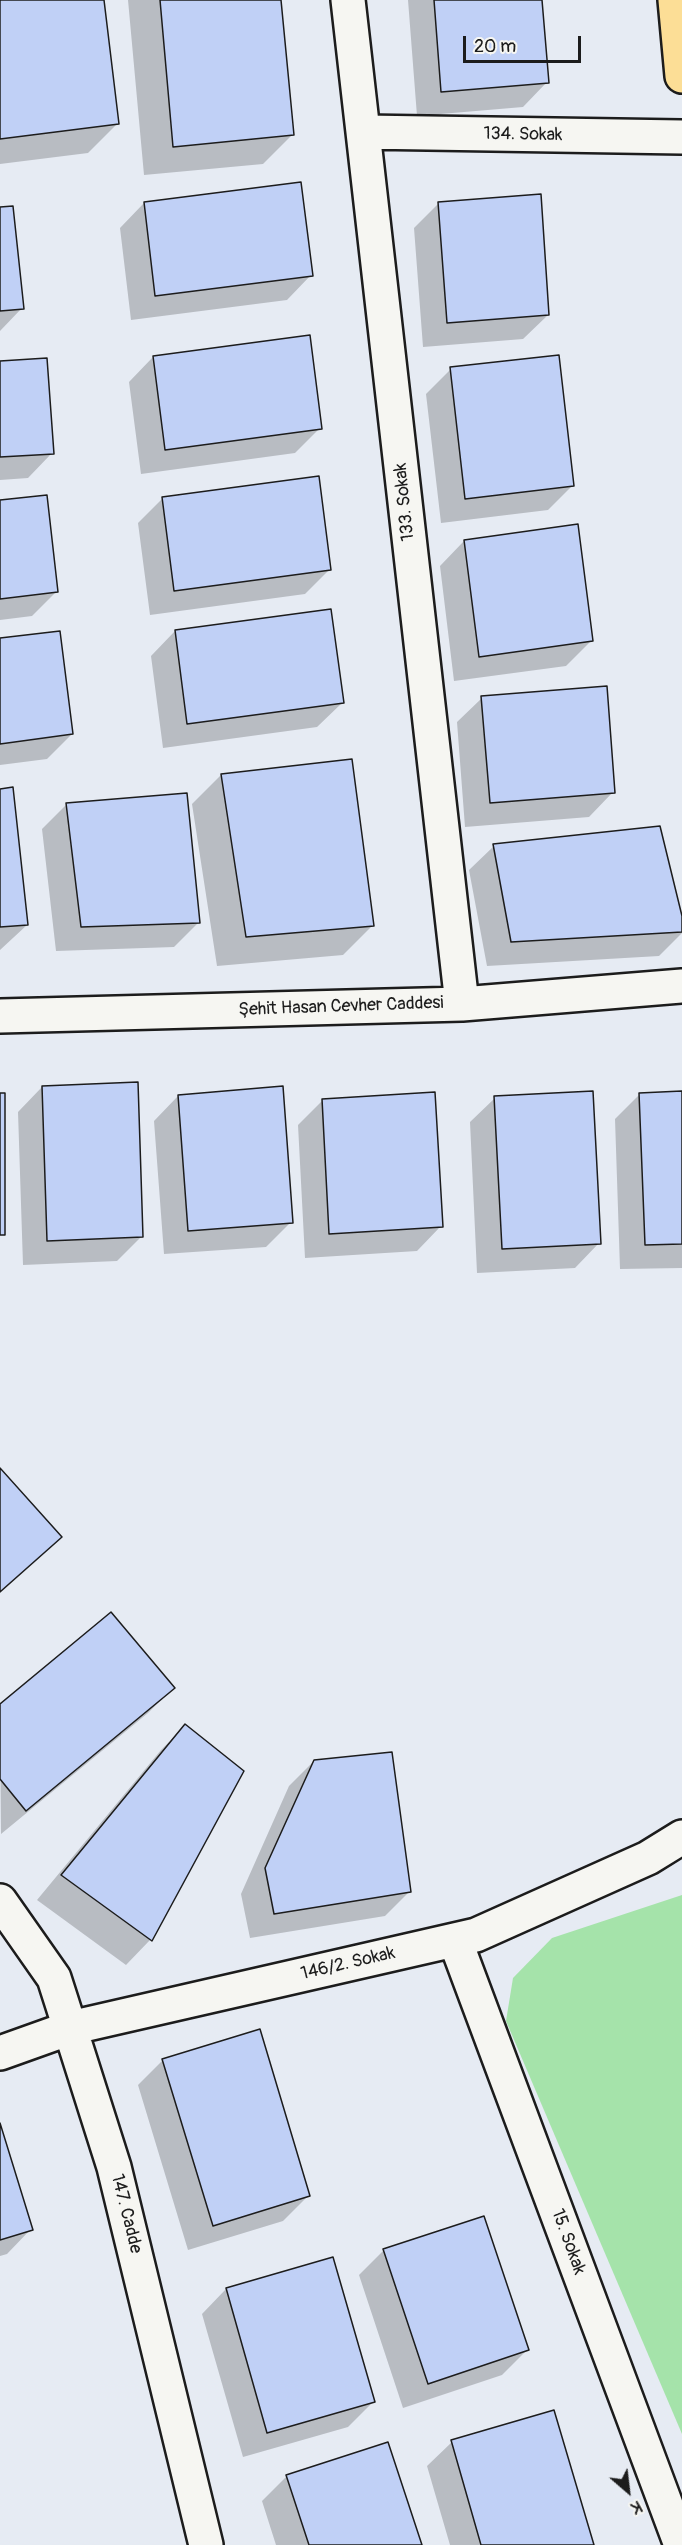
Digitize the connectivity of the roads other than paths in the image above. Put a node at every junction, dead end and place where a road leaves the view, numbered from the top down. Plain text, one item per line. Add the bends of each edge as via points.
1 (348, 0) edge
2 (675, 0) edge
3 (682, 76) edge
4 (364, 132) junction
5 (682, 137) edge
6 (682, 986) edge
7 (462, 1004) junction
8 (0, 1016) edge
9 (682, 1837) edge
10 (0, 1901) edge
11 (455, 1940) junction
12 (70, 2028) junction
13 (0, 2053) edge
14 (203, 2545) edge
15 (681, 2545) edge

1 - 4 street, 133. Sokak
2 - 3 highway
4 - 5 street, 134. Sokak
4 - 7 street, 133. Sokak
6 - 7 street, Şehit Hasan Cevher Caddesi
7 - 8 street, Şehit Hasan Cevher Caddesi
9 - 11 street, 146/2. Sokak via 648,1858 476,1935
10 - 12 street, 147. Cadde via 54,1978
11 - 12 street, 146/2. Sokak
11 - 15 street, 15. Sokak
12 - 13 street, 146/2. Sokak
12 - 14 street, 147. Cadde via 114,2166

